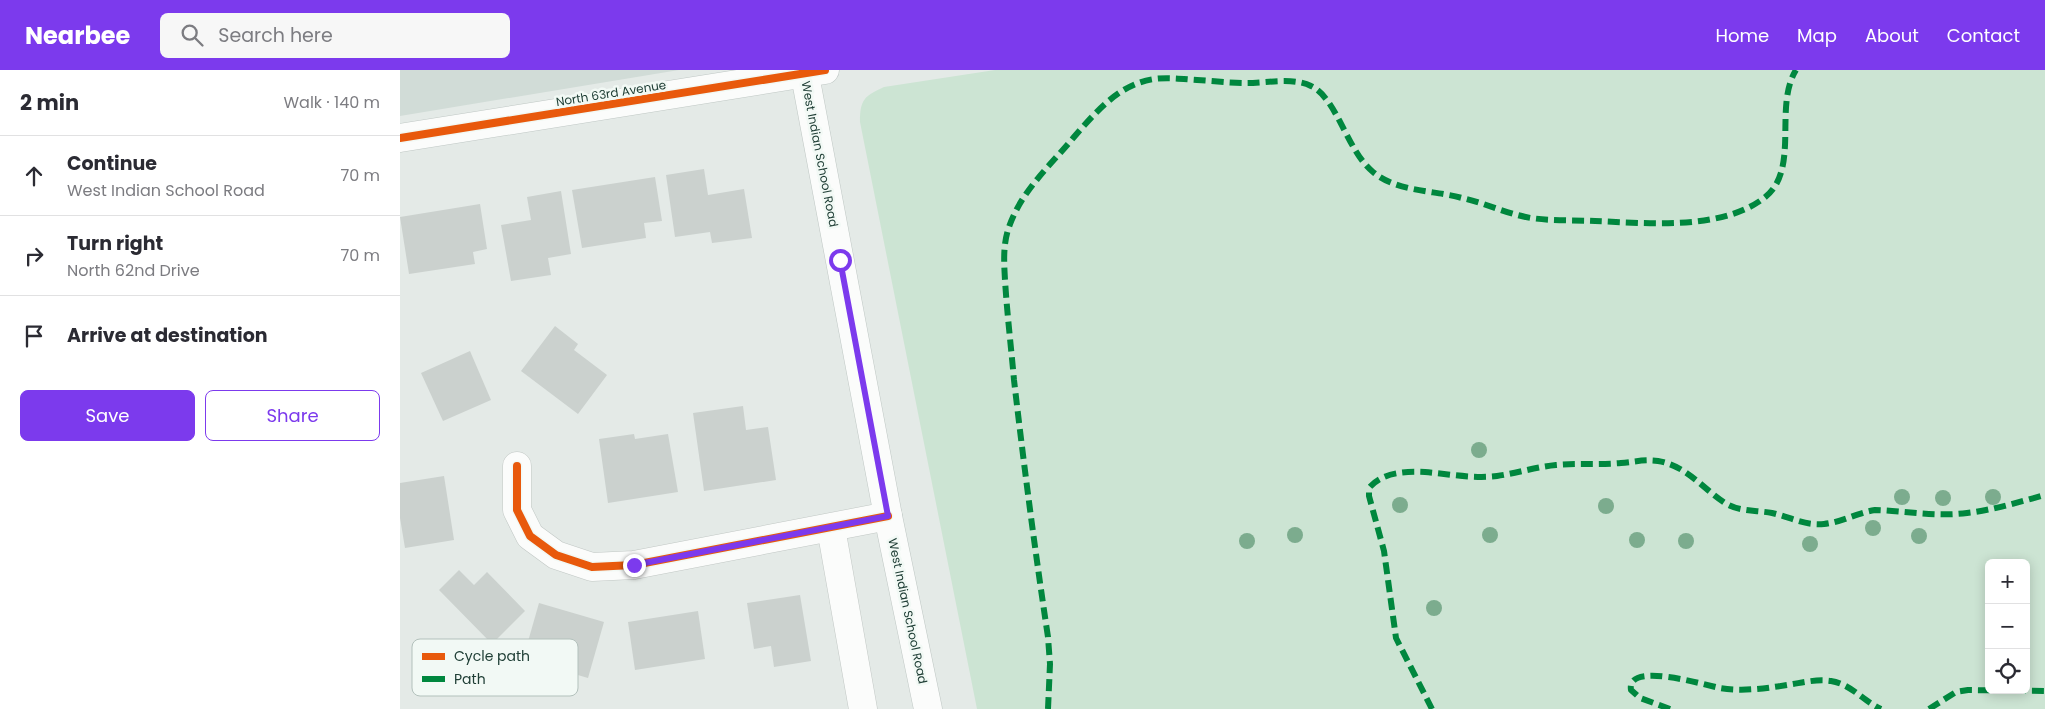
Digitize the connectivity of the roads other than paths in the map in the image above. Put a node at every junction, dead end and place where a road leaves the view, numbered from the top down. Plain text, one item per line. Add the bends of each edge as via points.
1 (811, 71) edge
2 (400, 138) edge
3 (517, 466) dead end
4 (888, 516) junction
5 (830, 528) junction
6 (863, 709) edge
7 (928, 709) edge

1 - 2 street, North 63rd Avenue
1 - 4 street, West Indian School Road
3 - 5 street via 517,510 530,536 556,555 592,566 634,565
4 - 5 street
4 - 7 street, West Indian School Road
5 - 6 street

